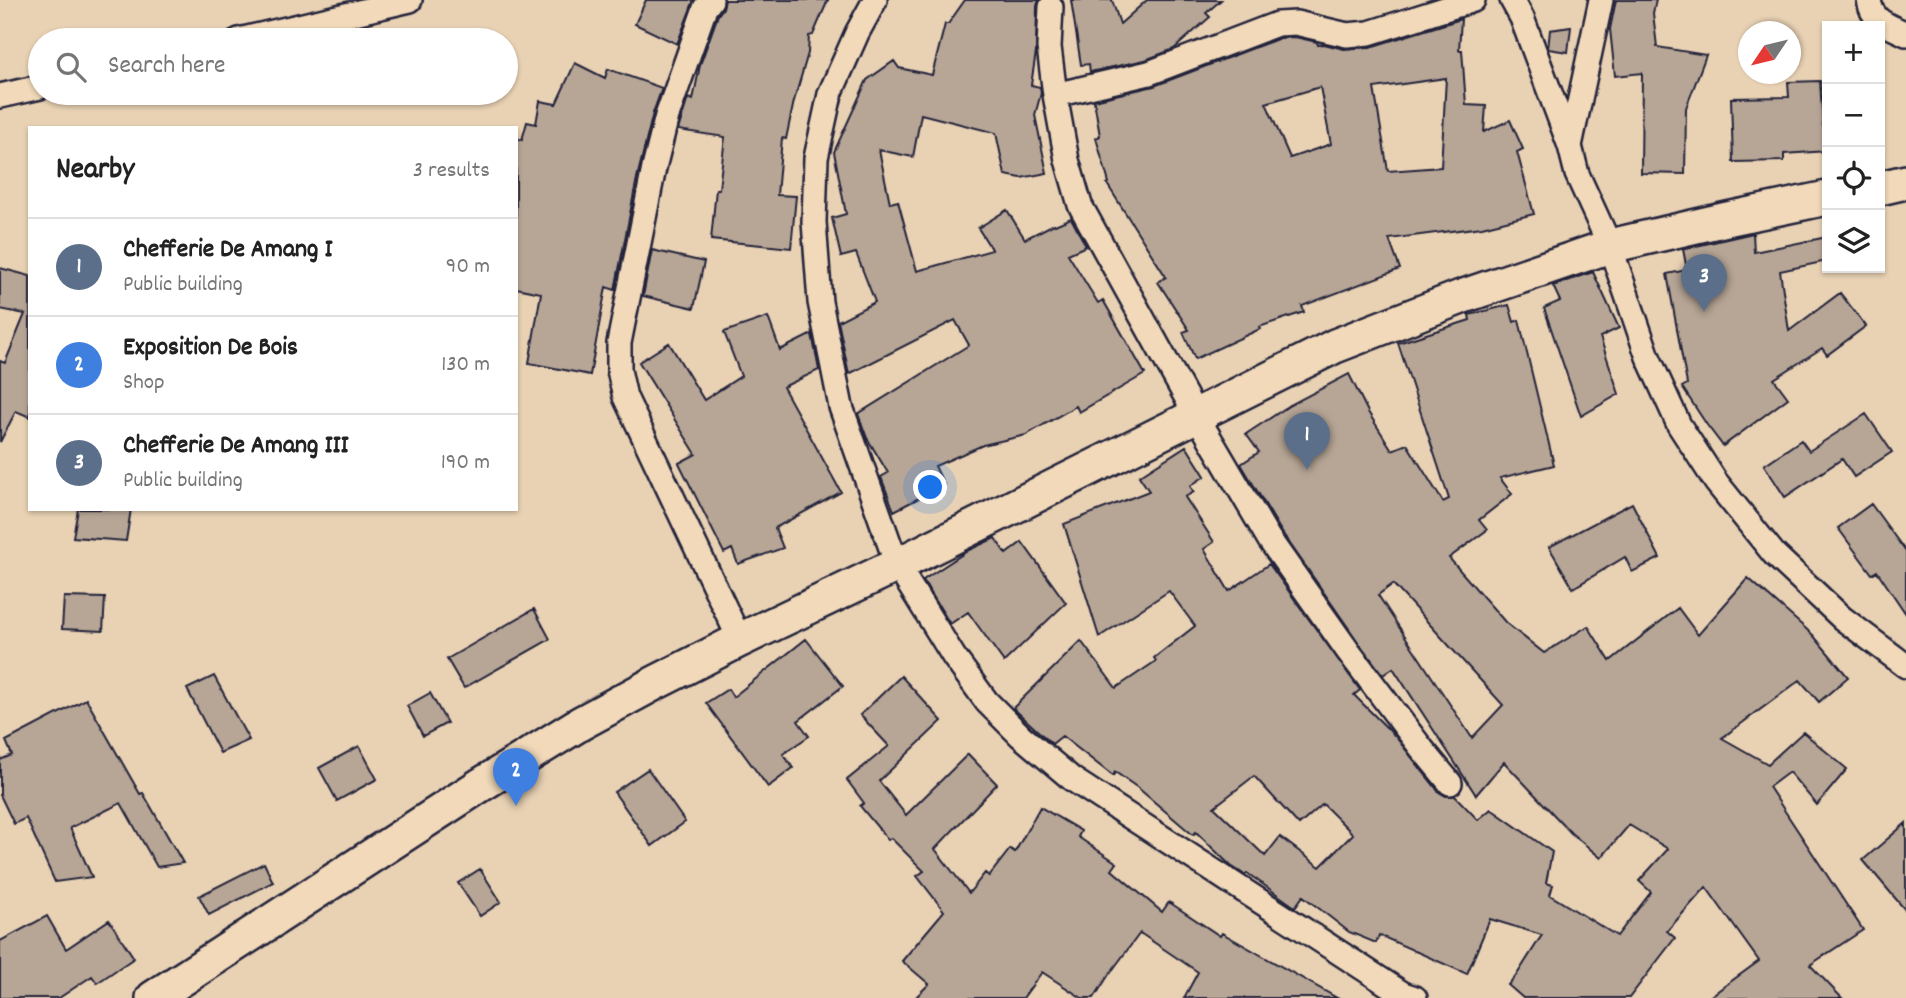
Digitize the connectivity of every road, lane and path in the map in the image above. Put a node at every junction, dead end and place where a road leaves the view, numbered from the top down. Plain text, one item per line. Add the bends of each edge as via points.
1 (411, 0) edge
2 (711, 0) edge
3 (875, 0) edge
4 (1473, 0) edge
5 (1512, 0) edge
6 (1601, 0) edge
7 (1869, 0) edge
8 (1051, 7) dead end
9 (291, 28) edge
10 (1906, 34) edge
11 (28, 90) edge
12 (1055, 94) junction
13 (0, 96) edge
14 (1570, 146) junction
15 (1906, 182) edge
16 (1885, 187) edge
17 (1822, 199) edge
18 (1610, 246) junction
19 (1196, 415) junction
20 (897, 565) junction
21 (740, 640) junction
22 (1906, 666) edge
23 (1450, 783) dead end
24 (153, 998) edge
25 (1415, 998) edge

1 - 9 street
2 - 21 street via 667,116 654,168 619,343 619,369 625,397
3 - 20 street via 830,94 816,158 814,222 820,302 841,407
4 - 12 street via 1369,33 1347,35 1296,23 1277,24 1149,73
5 - 14 street
6 - 14 street
7 - 10 street via 1879,20
8 - 12 street via 1049,47
11 - 13 street
12 - 19 street via 1080,205
14 - 18 street via 1577,174
15 - 16 main road
17 - 18 main road
18 - 19 main road via 1335,346
18 - 22 street via 1648,358 1679,425 1716,482 1774,554 1842,618
19 - 20 main road
19 - 23 street via 1269,539
20 - 21 main road
20 - 25 street via 987,702 1072,779
21 - 24 main road via 581,723

